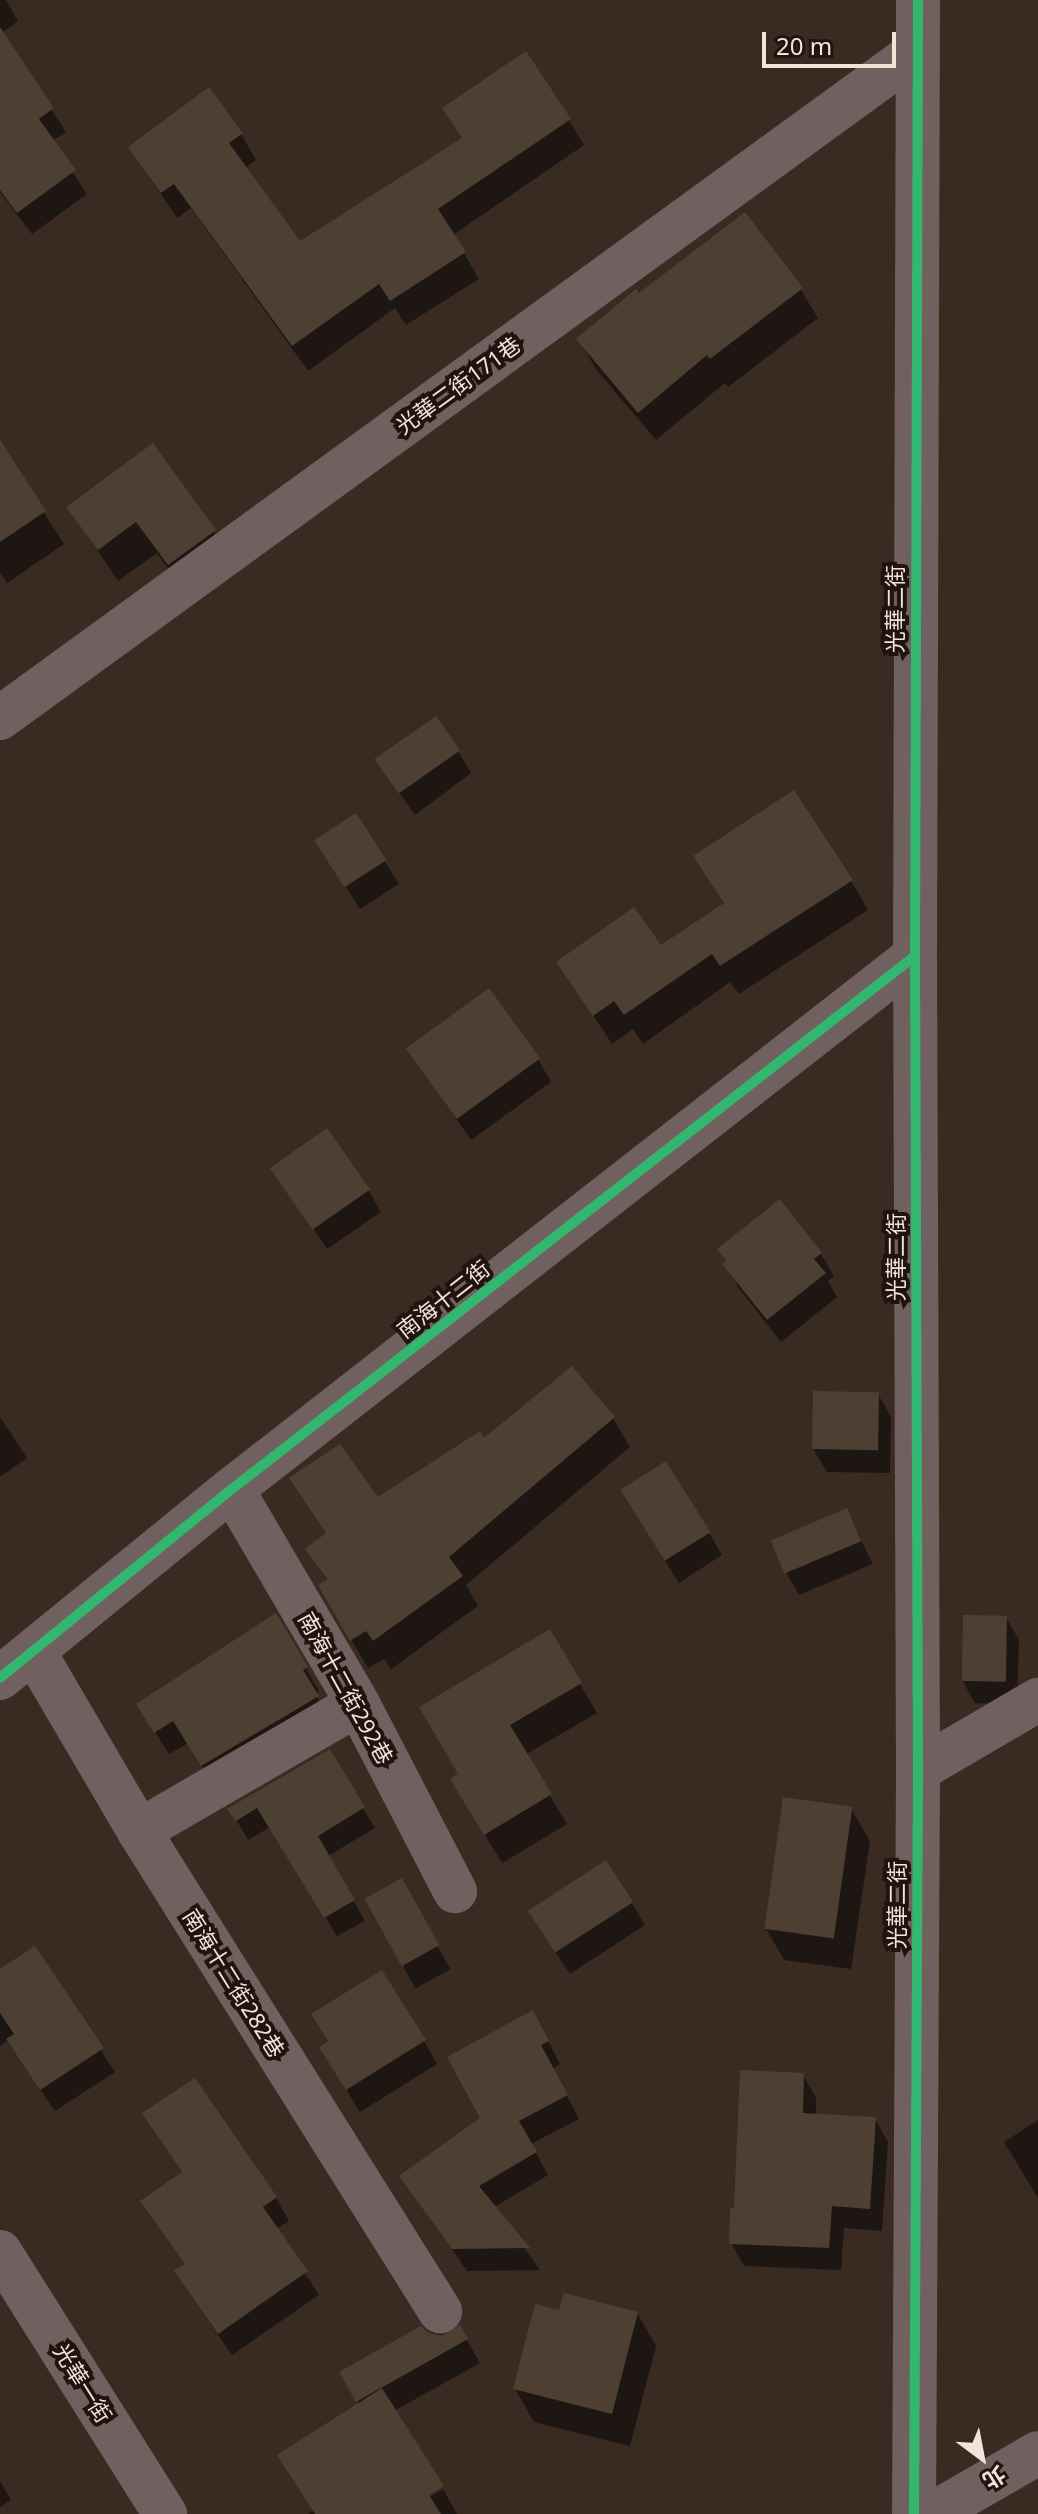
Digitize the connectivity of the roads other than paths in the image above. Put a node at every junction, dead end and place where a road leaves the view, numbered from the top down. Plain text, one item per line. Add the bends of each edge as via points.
1 (918, 0) edge
2 (916, 52) junction
3 (0, 718) edge
4 (915, 956) junction
5 (232, 1489) junction
6 (34, 1652) junction
7 (0, 1678) edge
8 (1038, 1700) edge
9 (358, 1704) junction
10 (918, 1770) junction
11 (139, 1831) junction
12 (455, 1891) dead end
13 (0, 2252) edge
14 (440, 2311) dead end
15 (1038, 2453) edge
16 (165, 2514) edge
17 (914, 2514) edge
18 (932, 2514) edge

1 - 2 street, 光華二街
2 - 3 street, 光華二街171巷
2 - 4 street, 光華二街
4 - 5 street, 南海十二街
4 - 10 street, 光華二街
5 - 6 street, 南海十二街
5 - 9 street, 南海十二街292巷
6 - 7 street, 南海十二街
6 - 11 street, 南海十二街282巷
8 - 10 street
9 - 11 street
9 - 12 street, 南海十二街292巷
10 - 17 street, 光華二街
11 - 14 street, 南海十二街282巷
13 - 16 street, 光華一街
15 - 18 street

